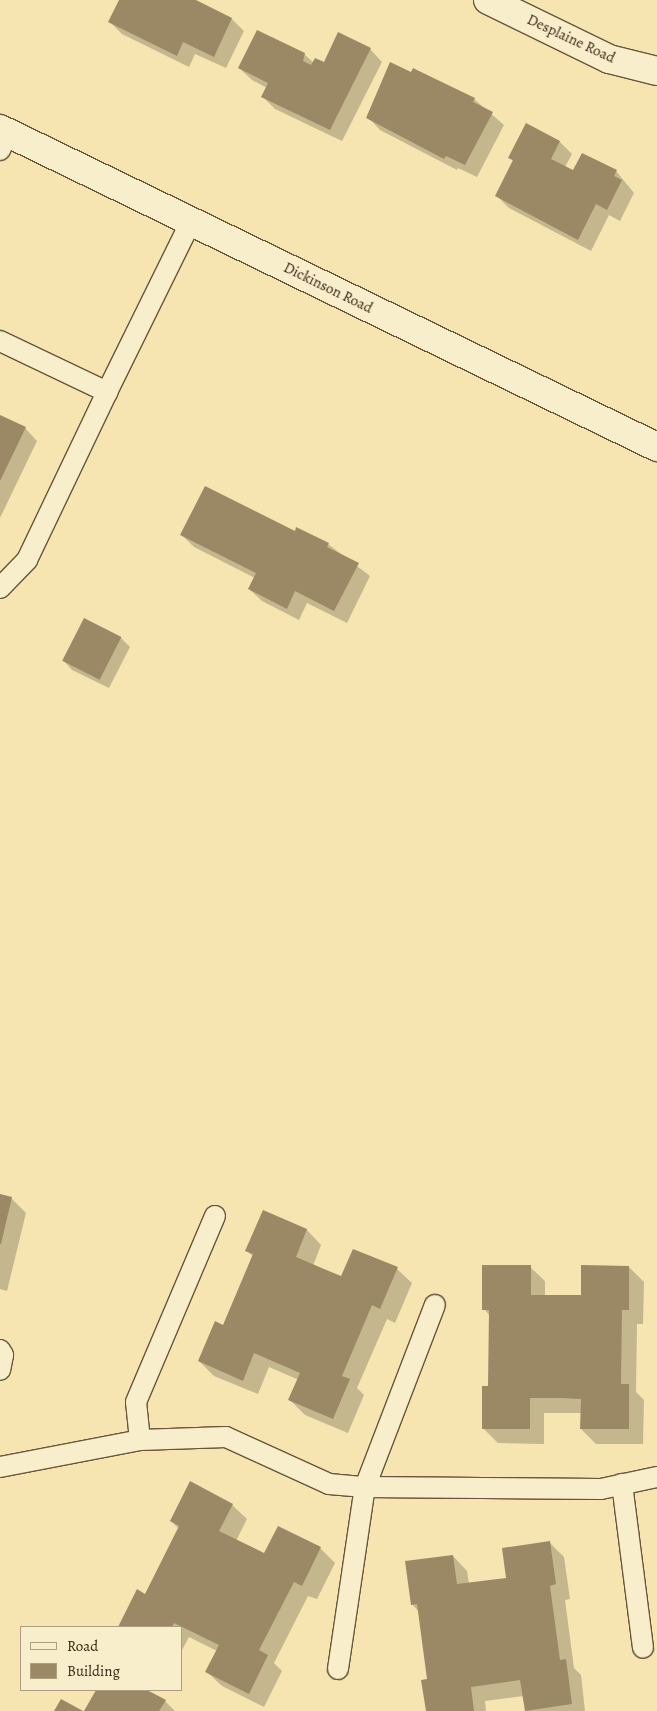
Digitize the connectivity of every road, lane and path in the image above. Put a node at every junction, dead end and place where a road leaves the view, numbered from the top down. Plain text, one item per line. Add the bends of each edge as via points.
1 (488, 0) edge
2 (657, 71) edge
3 (3, 137) edge
4 (191, 221) junction
5 (0, 341) edge
6 (107, 392) junction
7 (657, 447) edge
8 (0, 588) edge
9 (215, 1216) dead end
10 (435, 1305) dead end
11 (0, 1350) edge
12 (0, 1370) edge
13 (140, 1440) junction
14 (0, 1467) edge
15 (657, 1477) edge
16 (622, 1484) junction
17 (365, 1488) junction
18 (643, 1648) dead end
19 (338, 1669) dead end

1 - 2 street, Desplaine Road via 609,59
3 - 4 street, Dickinson Road
4 - 6 lane
4 - 7 street, Dickinson Road
5 - 6 lane
6 - 8 lane via 27,560
9 - 13 lane via 136,1402
10 - 17 lane
11 - 12 lane
13 - 14 lane
13 - 17 lane via 226,1437 329,1484
15 - 16 lane
16 - 17 lane via 601,1489
16 - 18 lane
17 - 19 lane

